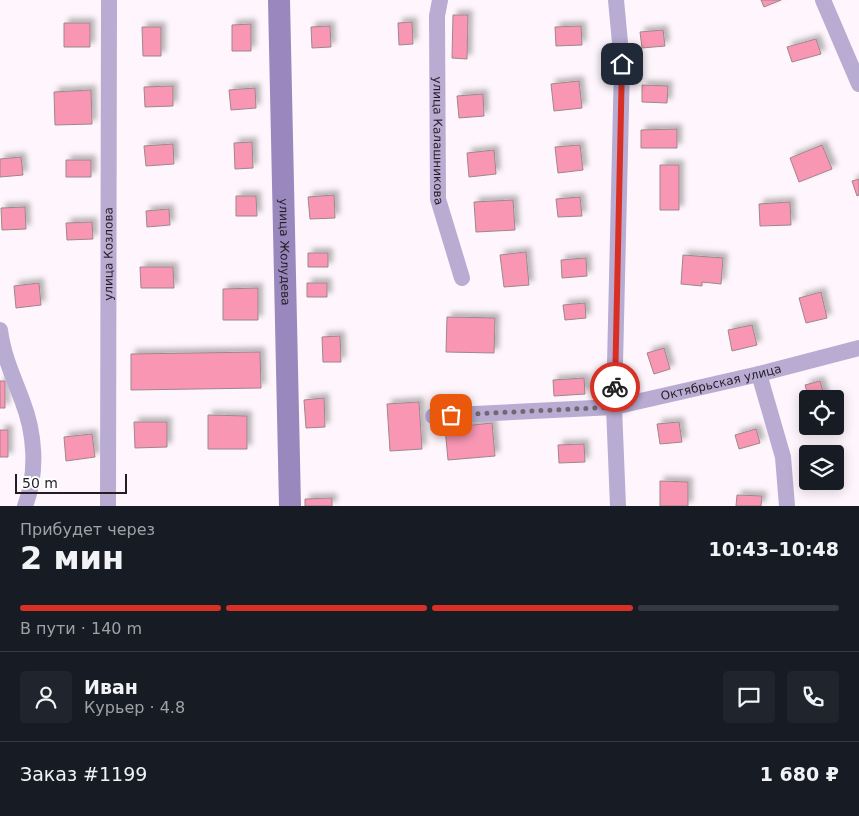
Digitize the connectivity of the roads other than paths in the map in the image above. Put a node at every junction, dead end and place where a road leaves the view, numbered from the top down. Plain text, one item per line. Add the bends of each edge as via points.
1 (109, 0) edge
2 (279, 0) edge
3 (440, 0) edge
4 (616, 0) edge
5 (823, 0) edge
6 (859, 84) edge
7 (462, 278) dead end
8 (0, 330) edge
9 (859, 348) edge
10 (759, 374) junction
11 (614, 407) junction
12 (433, 416) dead end
13 (26, 506) edge
14 (108, 506) edge
15 (290, 506) edge
16 (618, 506) edge
17 (786, 506) edge

1 - 14 street, улица Козлова
2 - 15 main road, улица Жолудева
3 - 7 street, улица Калашникова via 437,16 438,199
4 - 11 street via 622,64
5 - 6 street
8 - 13 street via 2,350 31,430 34,473
9 - 10 street, Октябрьская улица
10 - 11 street, Октябрьская улица
10 - 17 street via 783,457
11 - 12 street, Октябрьская улица
11 - 16 street

